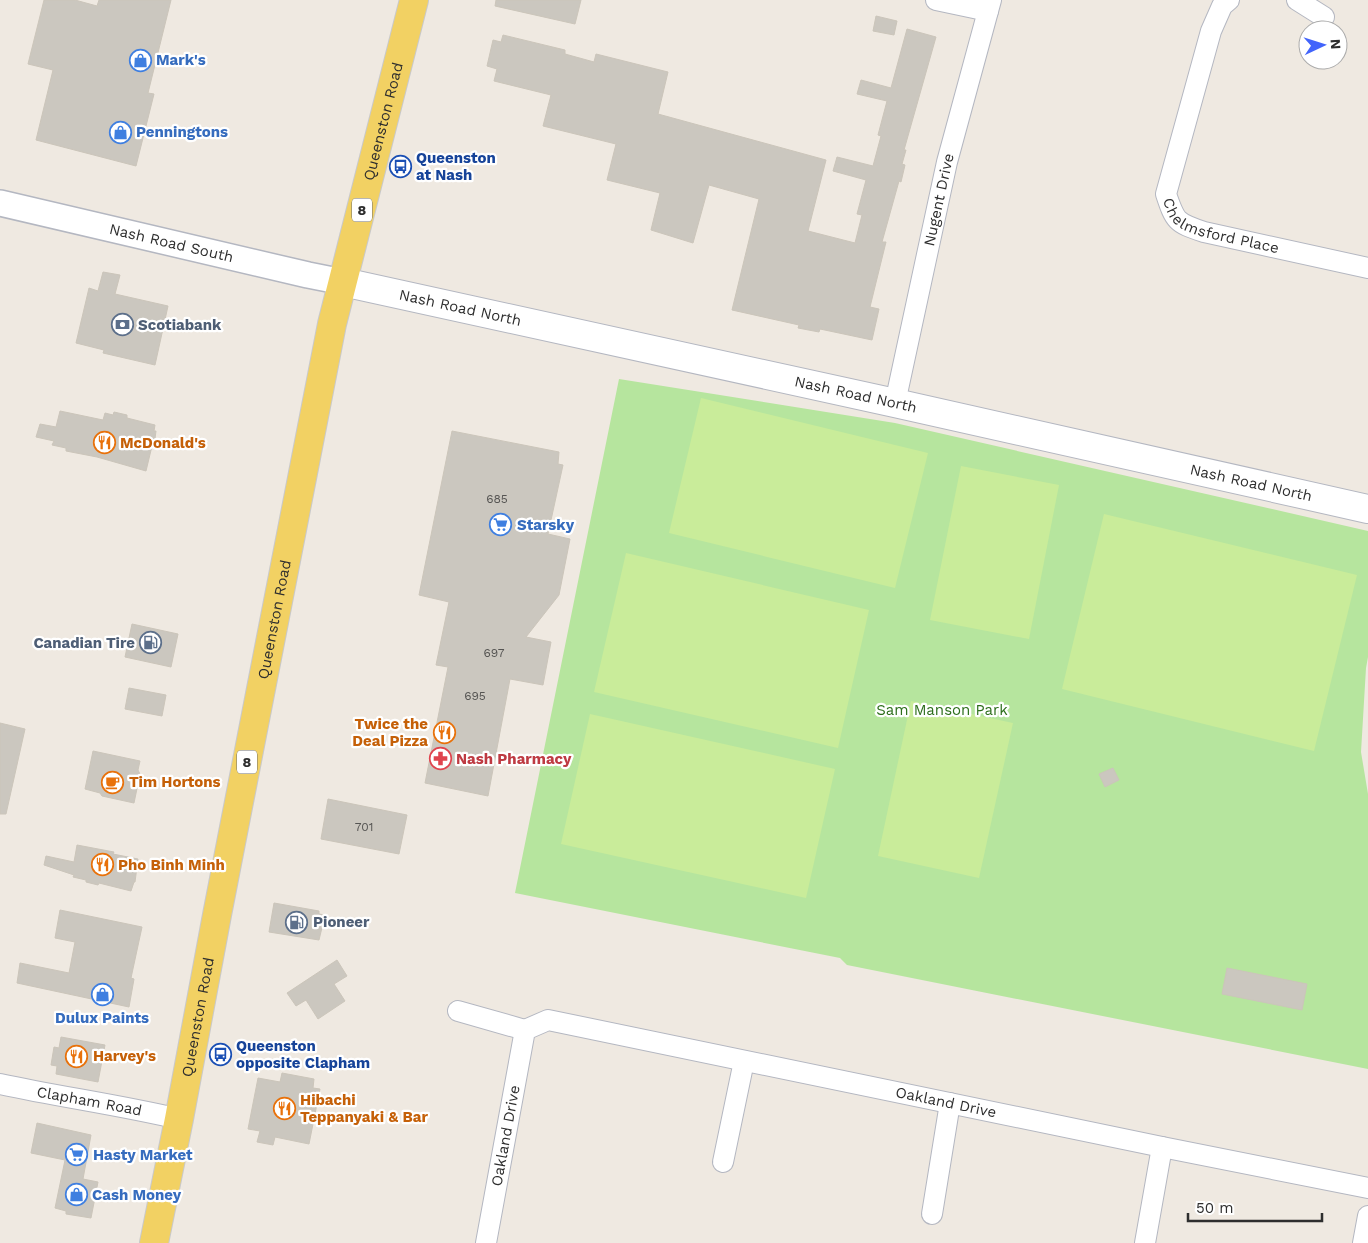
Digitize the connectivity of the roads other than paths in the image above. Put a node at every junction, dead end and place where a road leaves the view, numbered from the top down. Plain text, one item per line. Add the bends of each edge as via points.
1 (414, 0) edge
2 (936, 0) edge
3 (1229, 0) edge
4 (1297, 0) edge
5 (990, 6) edge
6 (1324, 17) dead end
7 (0, 202) edge
8 (1368, 268) edge
9 (343, 282) junction
10 (895, 403) junction
11 (1368, 510) edge
12 (458, 1011) dead end
13 (526, 1030) junction
14 (744, 1061) junction
15 (0, 1084) edge
16 (950, 1103) junction
17 (179, 1119) junction
18 (1162, 1147) junction
19 (723, 1162) dead end
20 (1368, 1188) edge
21 (932, 1214) dead end
22 (1368, 1216) edge
23 (154, 1243) edge
24 (486, 1243) edge
25 (1144, 1243) edge
26 (1363, 1243) edge

1 - 9 main road, Queenston Road / 8
2 - 5 street
3 - 8 street, Chelmsford Place via 1222,6 1210,31 1166,194 1173,216 1185,226 1204,232
4 - 6 street
5 - 10 street, Nugent Drive via 947,162
7 - 9 street, Nash Road South
9 - 10 main road, Nash Road North
9 - 17 main road, Queenston Road / 8 via 332,324
10 - 11 main road, Nash Road North
12 - 13 street
13 - 14 street, Oakland Drive via 548,1020
13 - 24 street, Oakland Drive
14 - 16 street, Oakland Drive
14 - 19 street
15 - 17 street, Clapham Road
16 - 18 street, Oakland Drive
16 - 21 street
17 - 23 main road, Queenston Road / 8
18 - 20 street, Oakland Drive
18 - 25 street
22 - 26 street

